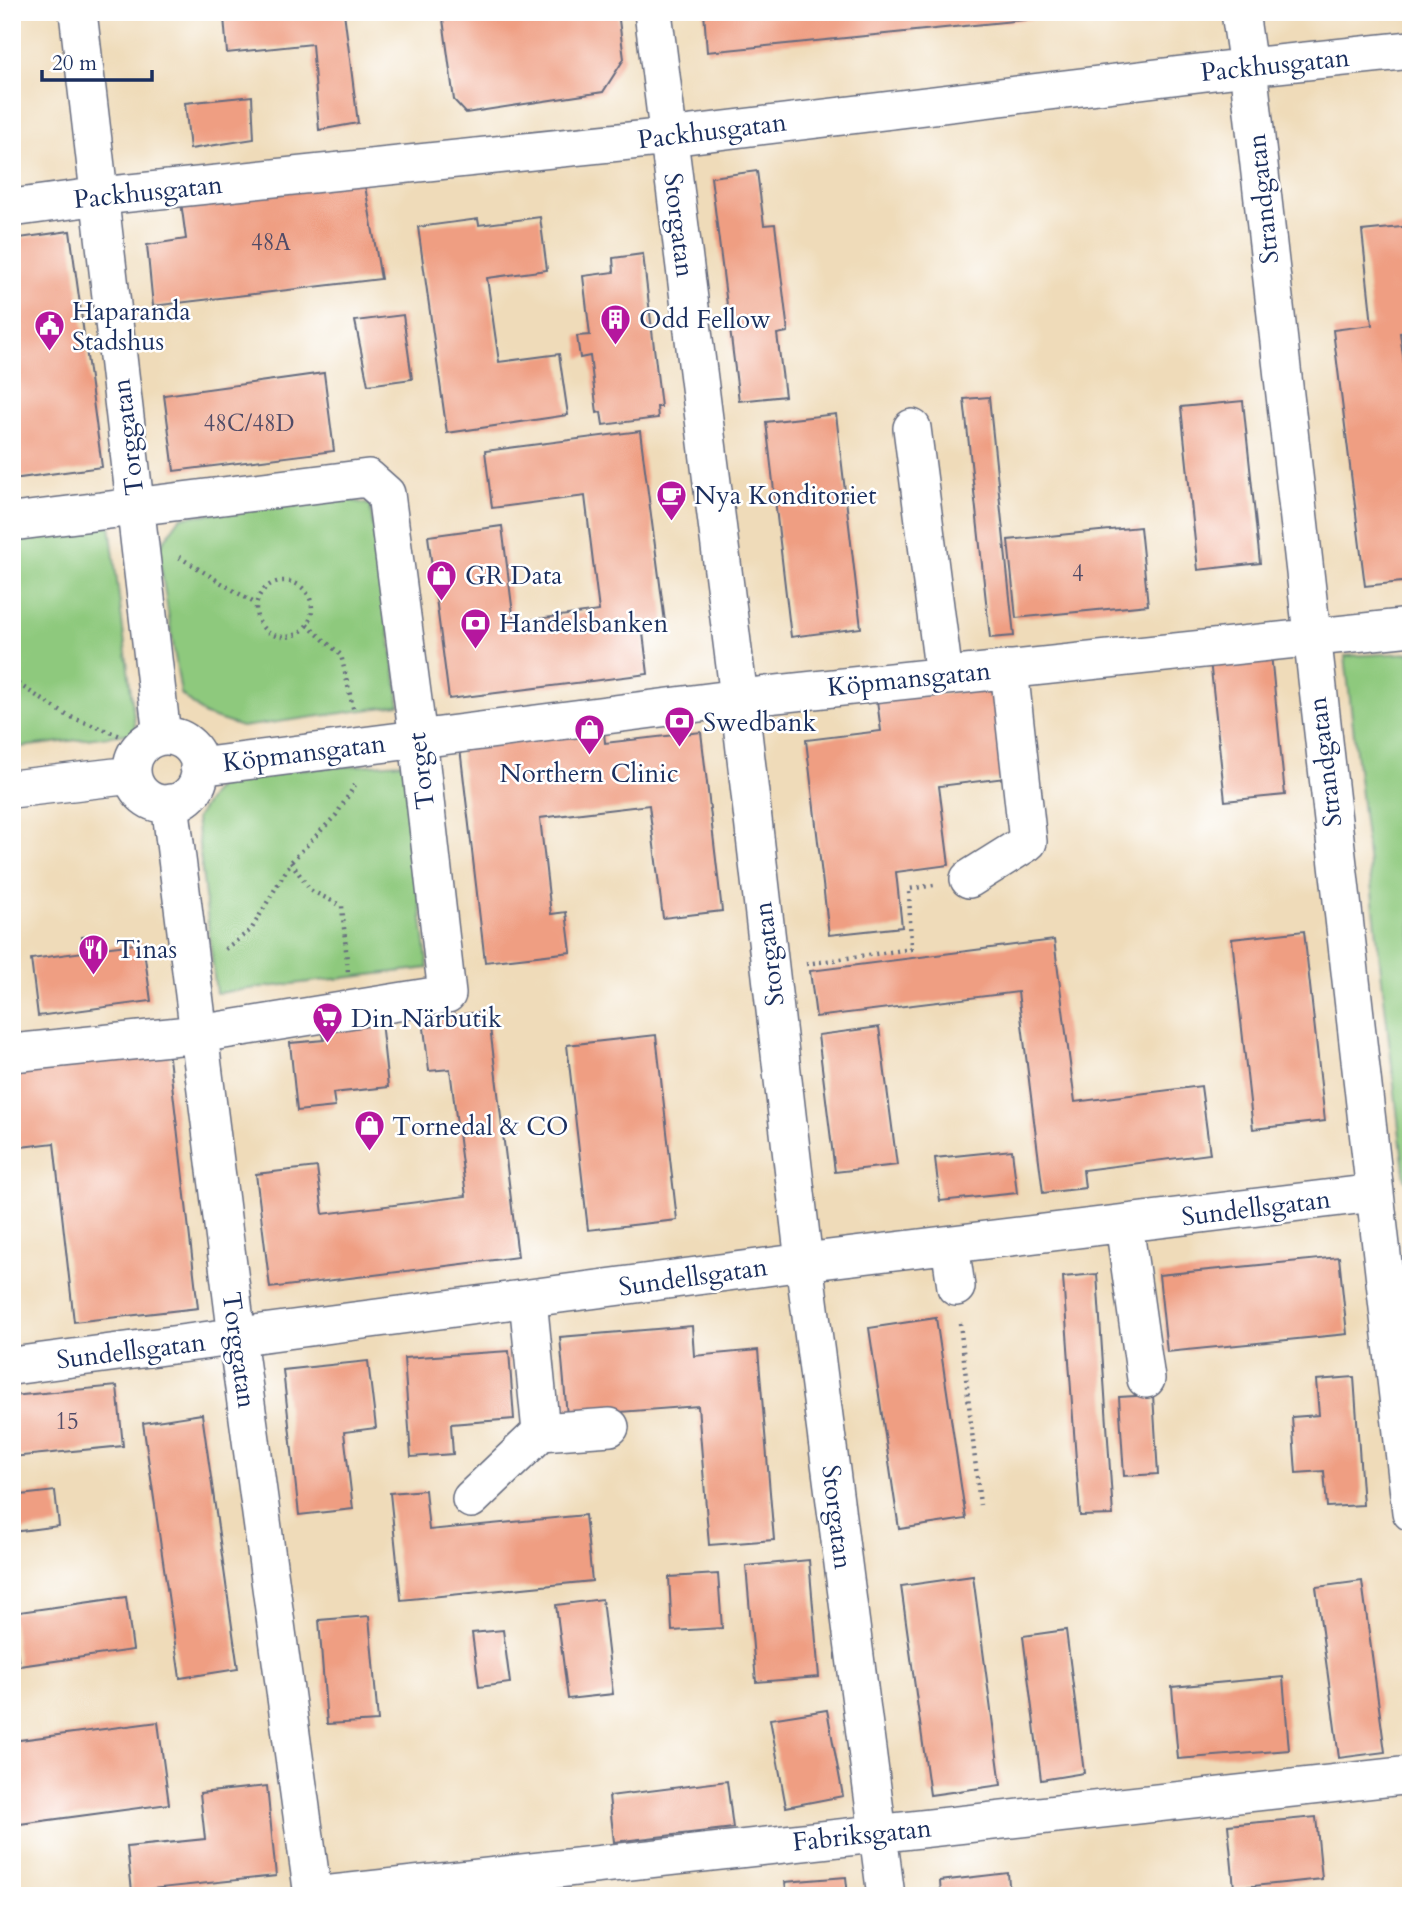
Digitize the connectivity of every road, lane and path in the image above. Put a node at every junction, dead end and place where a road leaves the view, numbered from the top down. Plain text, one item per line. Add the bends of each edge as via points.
1 (653, 12) edge
2 (1240, 12) edge
3 (86, 13) edge
4 (1411, 50) edge
5 (1248, 67) junction
6 (668, 137) junction
7 (101, 196) junction
8 (12, 208) edge
9 (912, 428) dead end
10 (136, 508) junction
11 (12, 522) edge
12 (142, 560) junction
13 (256, 604) junction
14 (307, 625) junction
15 (1411, 627) edge
16 (1311, 636) junction
17 (1009, 669) junction
18 (944, 676) junction
19 (12, 680) edge
20 (739, 698) junction
21 (102, 729) dead end
22 (162, 736) junction
23 (418, 739) junction
24 (359, 746) junction
25 (199, 767) junction
26 (132, 775) junction
27 (12, 789) edge
28 (170, 803) junction
29 (291, 862) junction
30 (969, 878) joint
31 (190, 961) junction
32 (771, 969) junction
33 (352, 1010) junction
34 (199, 1034) junction
35 (12, 1053) edge
36 (1374, 1194) junction
37 (1124, 1224) junction
38 (950, 1245) junction
39 (804, 1262) junction
40 (956, 1287) joint
41 (528, 1299) junction
42 (237, 1337) junction
43 (12, 1366) edge
44 (1146, 1379) dead end
45 (610, 1427) dead end
46 (541, 1432) junction
47 (471, 1499) dead end
48 (980, 1505) dead end
49 (1411, 1512) edge
50 (1411, 1775) edge
51 (878, 1833) junction
52 (573, 1881) edge
53 (314, 1896) edge
54 (886, 1896) edge

1 - 6 street, Storgatan
2 - 5 street, Strandgatan
3 - 7 street, Torggatan
4 - 5 street, Packhusgatan
5 - 6 street, Packhusgatan
5 - 16 street, Strandgatan
6 - 7 street, Packhusgatan
6 - 20 street, Storgatan
7 - 8 street, Packhusgatan
7 - 10 street, Torggatan
9 - 18 street
10 - 11 street, Torget
10 - 12 street, Torggatan
10 - 23 street, Torget via 368,478 386,494
12 - 13 path via 178,556
12 - 22 street, Torggatan
13 - 14 path via 259,622 273,635 292,636
13 - 14 path via 274,583 292,583 310,600
14 - 24 path via 341,655
15 - 16 street, Köpmansgatan
16 - 17 street, Köpmansgatan
16 - 36 street, Strandgatan
17 - 18 street, Köpmansgatan
17 - 30 street via 1028,842
18 - 20 street, Köpmansgatan
19 - 21 path via 68,716
20 - 23 street, Köpmansgatan
20 - 32 street, Storgatan
22 - 25 street via 184,741
22 - 26 street via 136,752
23 - 24 street, Köpmansgatan
23 - 33 street, Torget via 447,993
24 - 25 street, Köpmansgatan
24 - 29 path via 362,773 336,815
25 - 28 street via 194,789
26 - 27 street
26 - 28 street via 149,799
28 - 31 street, Torggatan
29 - 31 path via 251,930 212,958
29 - 33 path via 310,890 342,906
30 - 32 path via 909,889 911,949
31 - 34 street, Torggatan
32 - 39 street, Storgatan
33 - 34 street, Torget
34 - 35 street, Torget
34 - 42 street, Torggatan
36 - 37 street, Sundellsgatan
36 - 49 street, Strandgatan
37 - 38 street, Sundellsgatan
37 - 44 street
38 - 39 street, Sundellsgatan
38 - 40 street
39 - 41 street, Sundellsgatan
39 - 51 street, Storgatan
40 - 48 path
41 - 42 street, Sundellsgatan
41 - 46 street
42 - 43 street, Sundellsgatan
42 - 53 street, Torggatan
45 - 46 street
46 - 47 street
50 - 51 street, Fabriksgatan
51 - 52 street, Fabriksgatan
51 - 54 street, Storgatan
52 - 53 street, Fabriksgatan

